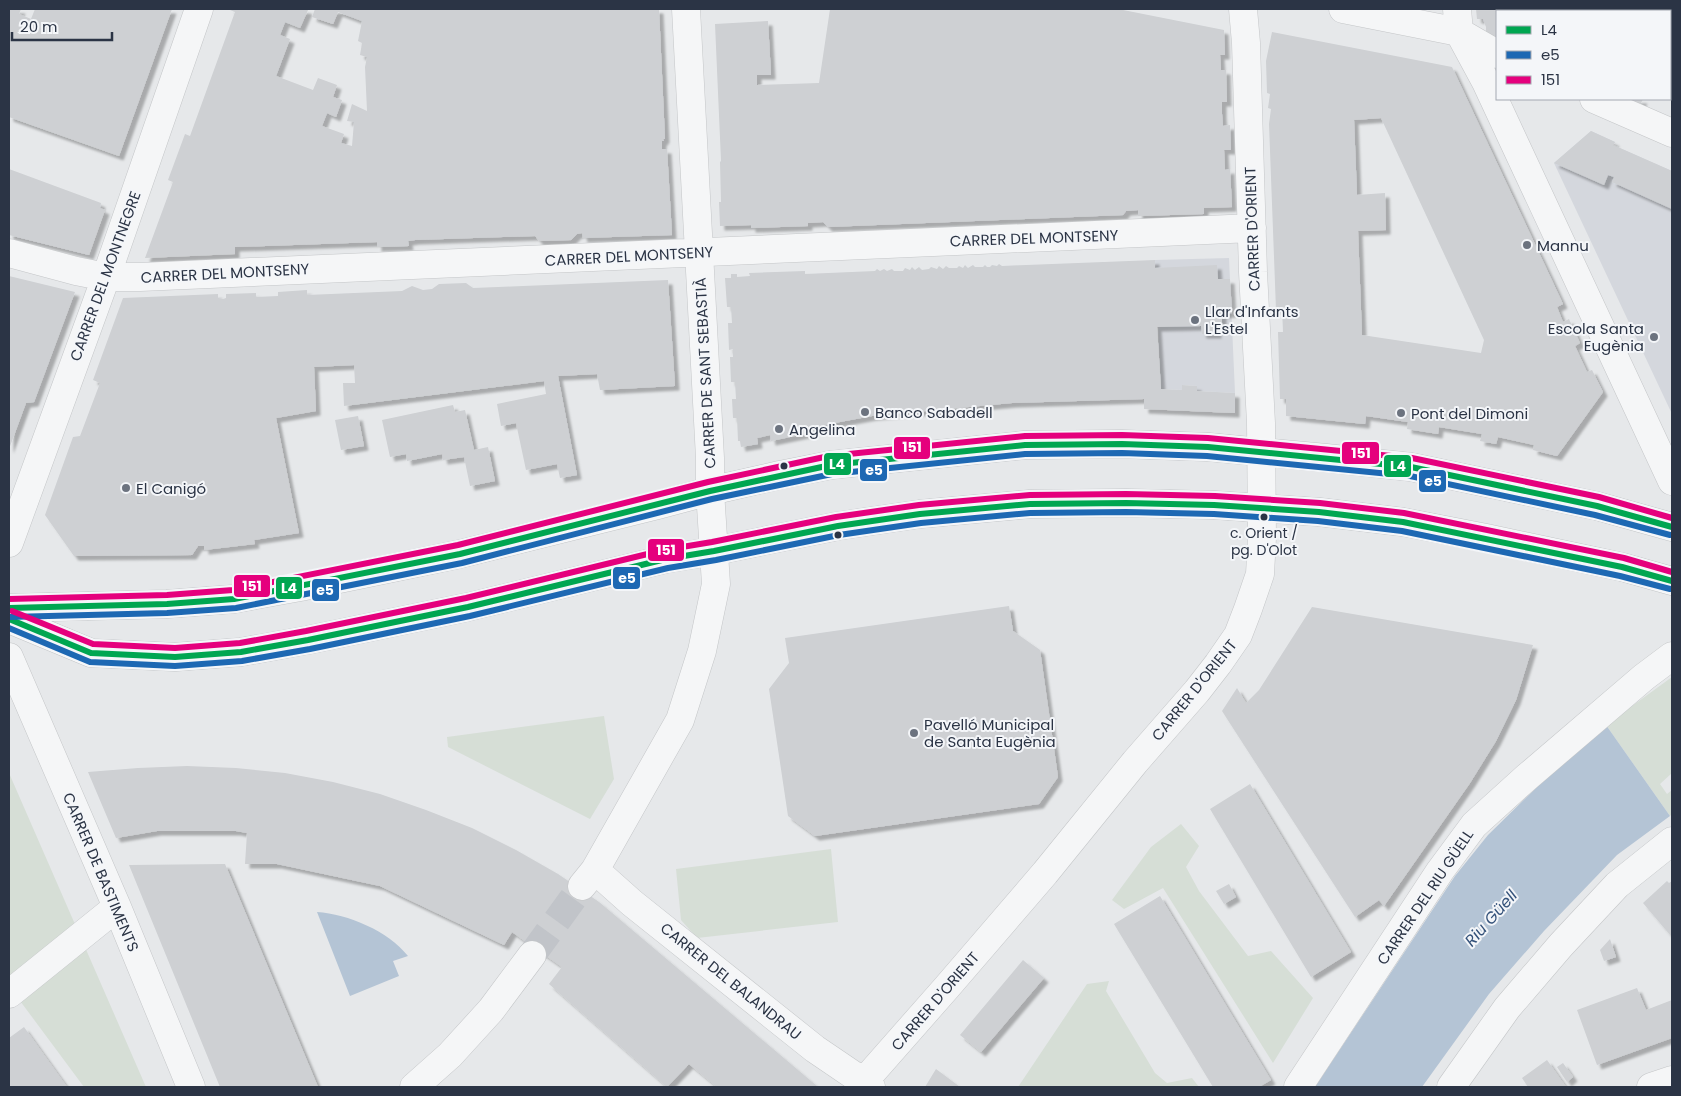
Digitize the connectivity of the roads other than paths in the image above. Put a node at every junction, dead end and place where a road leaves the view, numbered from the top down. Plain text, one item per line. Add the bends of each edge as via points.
1 (199, 9) edge
2 (686, 9) edge
3 (1243, 9) edge
4 (1343, 9) edge
5 (1458, 20) edge
6 (1496, 53) edge
7 (1597, 100) edge
8 (1670, 125) edge
9 (1252, 228) junction
10 (9, 253) edge
11 (698, 253) junction
12 (106, 277) junction
13 (1261, 452) junction
14 (1672, 481) edge
15 (710, 491) junction
16 (1262, 508) junction
17 (1672, 527) edge
18 (9, 543) edge
19 (714, 551) junction
20 (1672, 581) edge
21 (9, 608) edge
22 (9, 618) edge
23 (1672, 656) edge
24 (9, 657) edge
25 (1672, 841) edge
26 (589, 878) joint
27 (118, 907) junction
28 (532, 955) tunnel mouth
29 (9, 994) edge
30 (1672, 1080) edge
31 (864, 1086) edge
32 (191, 1087) edge
33 (414, 1087) edge
34 (1298, 1087) edge
35 (1451, 1087) edge
36 (1651, 1087) edge

1 - 12 street, CARRER DEL MONTNEGRE
2 - 11 street, CARRER DE SANT SEBASTIÀ
3 - 9 street, CARRER D'ORIENT
4 - 5 street
5 - 6 street
5 - 14 street
7 - 8 street
9 - 11 street, CARRER DEL MONTSENY
9 - 13 street, CARRER D'ORIENT
10 - 12 street, CARRER DEL MONTSENY
11 - 12 street, CARRER DEL MONTSENY
11 - 15 street, CARRER DE SANT SEBASTIÀ
12 - 18 street, CARRER DEL MONTNEGRE
13 - 15 main road via 1122,444 1025,445 831,465
13 - 16 street, CARRER D'ORIENT
13 - 17 main road via 1420,469 1597,506
15 - 19 street, CARRER DE SANT SEBASTIÀ
15 - 21 main road via 460,554 234,599
16 - 19 main road via 1126,503 1030,504 920,514 838,526
16 - 20 main road via 1403,522 1588,559
16 - 31 street, CARRER D'ORIENT via 1260,574 1238,635 1218,664
19 - 22 main road via 468,607 241,652 175,657 91,653
19 - 26 street, CARRER DE SANT SEBASTIÀ via 716,584 702,650 680,720
23 - 34 street, CARRER DEL RIU GÜELL via 1527,776 1474,825 1440,871
24 - 27 street, CARRER DE BASTIMENTS
25 - 35 street via 1617,885 1560,945 1507,1008
26 - 31 street, CARRER DEL BALANDRAU via 632,902
27 - 29 street
27 - 32 street, CARRER DE BASTIMENTS
28 - 33 street via 491,1010 450,1055
30 - 36 street

